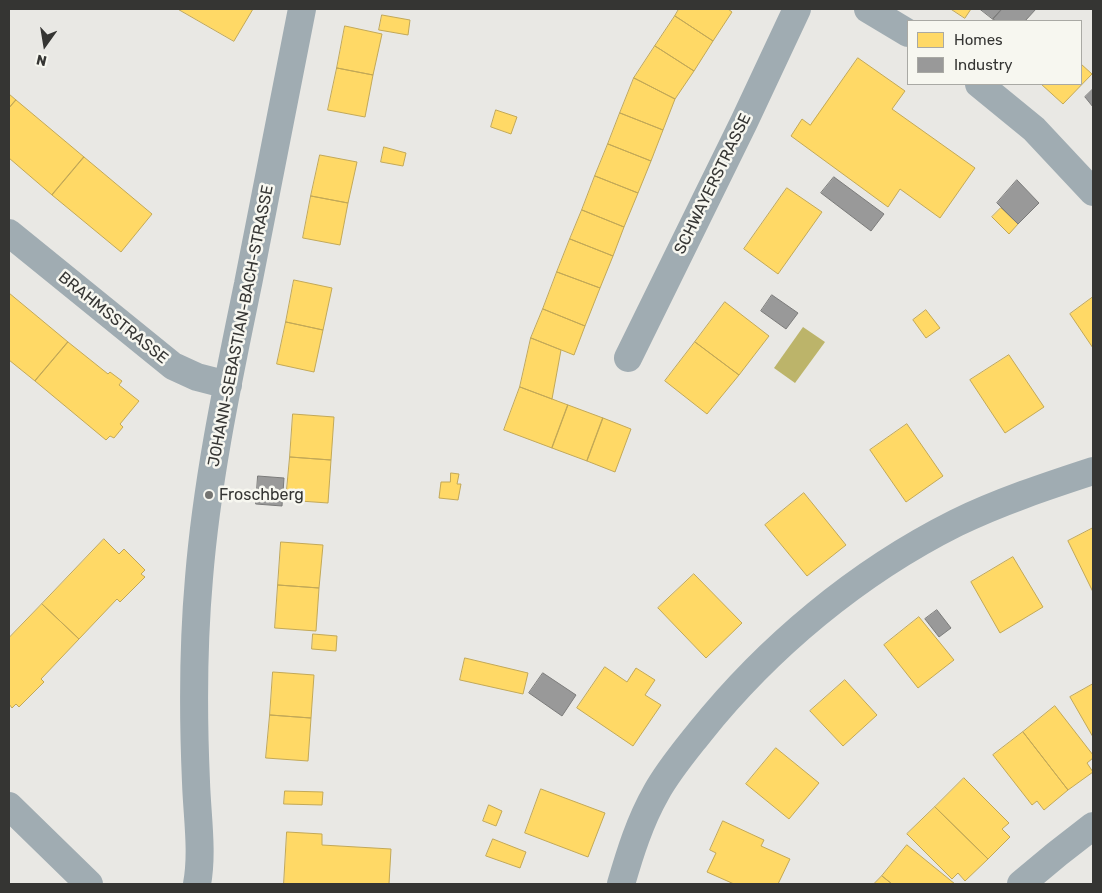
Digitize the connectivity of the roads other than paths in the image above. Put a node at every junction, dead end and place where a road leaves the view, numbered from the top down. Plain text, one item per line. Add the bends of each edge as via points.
1 (302, 9) edge
2 (797, 9) edge
3 (868, 9) edge
4 (907, 32) edge
5 (980, 85) edge
6 (1093, 192) edge
7 (9, 233) edge
8 (628, 358) dead end
9 (228, 385) junction
10 (1093, 471) edge
11 (9, 806) edge
12 (1093, 826) edge
13 (1033, 881) edge
14 (89, 884) edge
15 (197, 884) edge
16 (621, 884) edge

1 - 9 street, JOHANN-SEBASTIAN-BACH-STRASSE
2 - 8 street, SCHWAYERSTRASSE
3 - 4 street
5 - 6 street via 1034,129
7 - 9 street, BRAHMSSTRASSE via 173,366 197,377
9 - 15 street, JOHANN-SEBASTIAN-BACH-STRASSE via 198,585 194,708 199,850
10 - 16 street via 955,524 884,565 808,621 737,688 681,756 656,792 634,842
11 - 14 street
12 - 13 street via 1057,854

